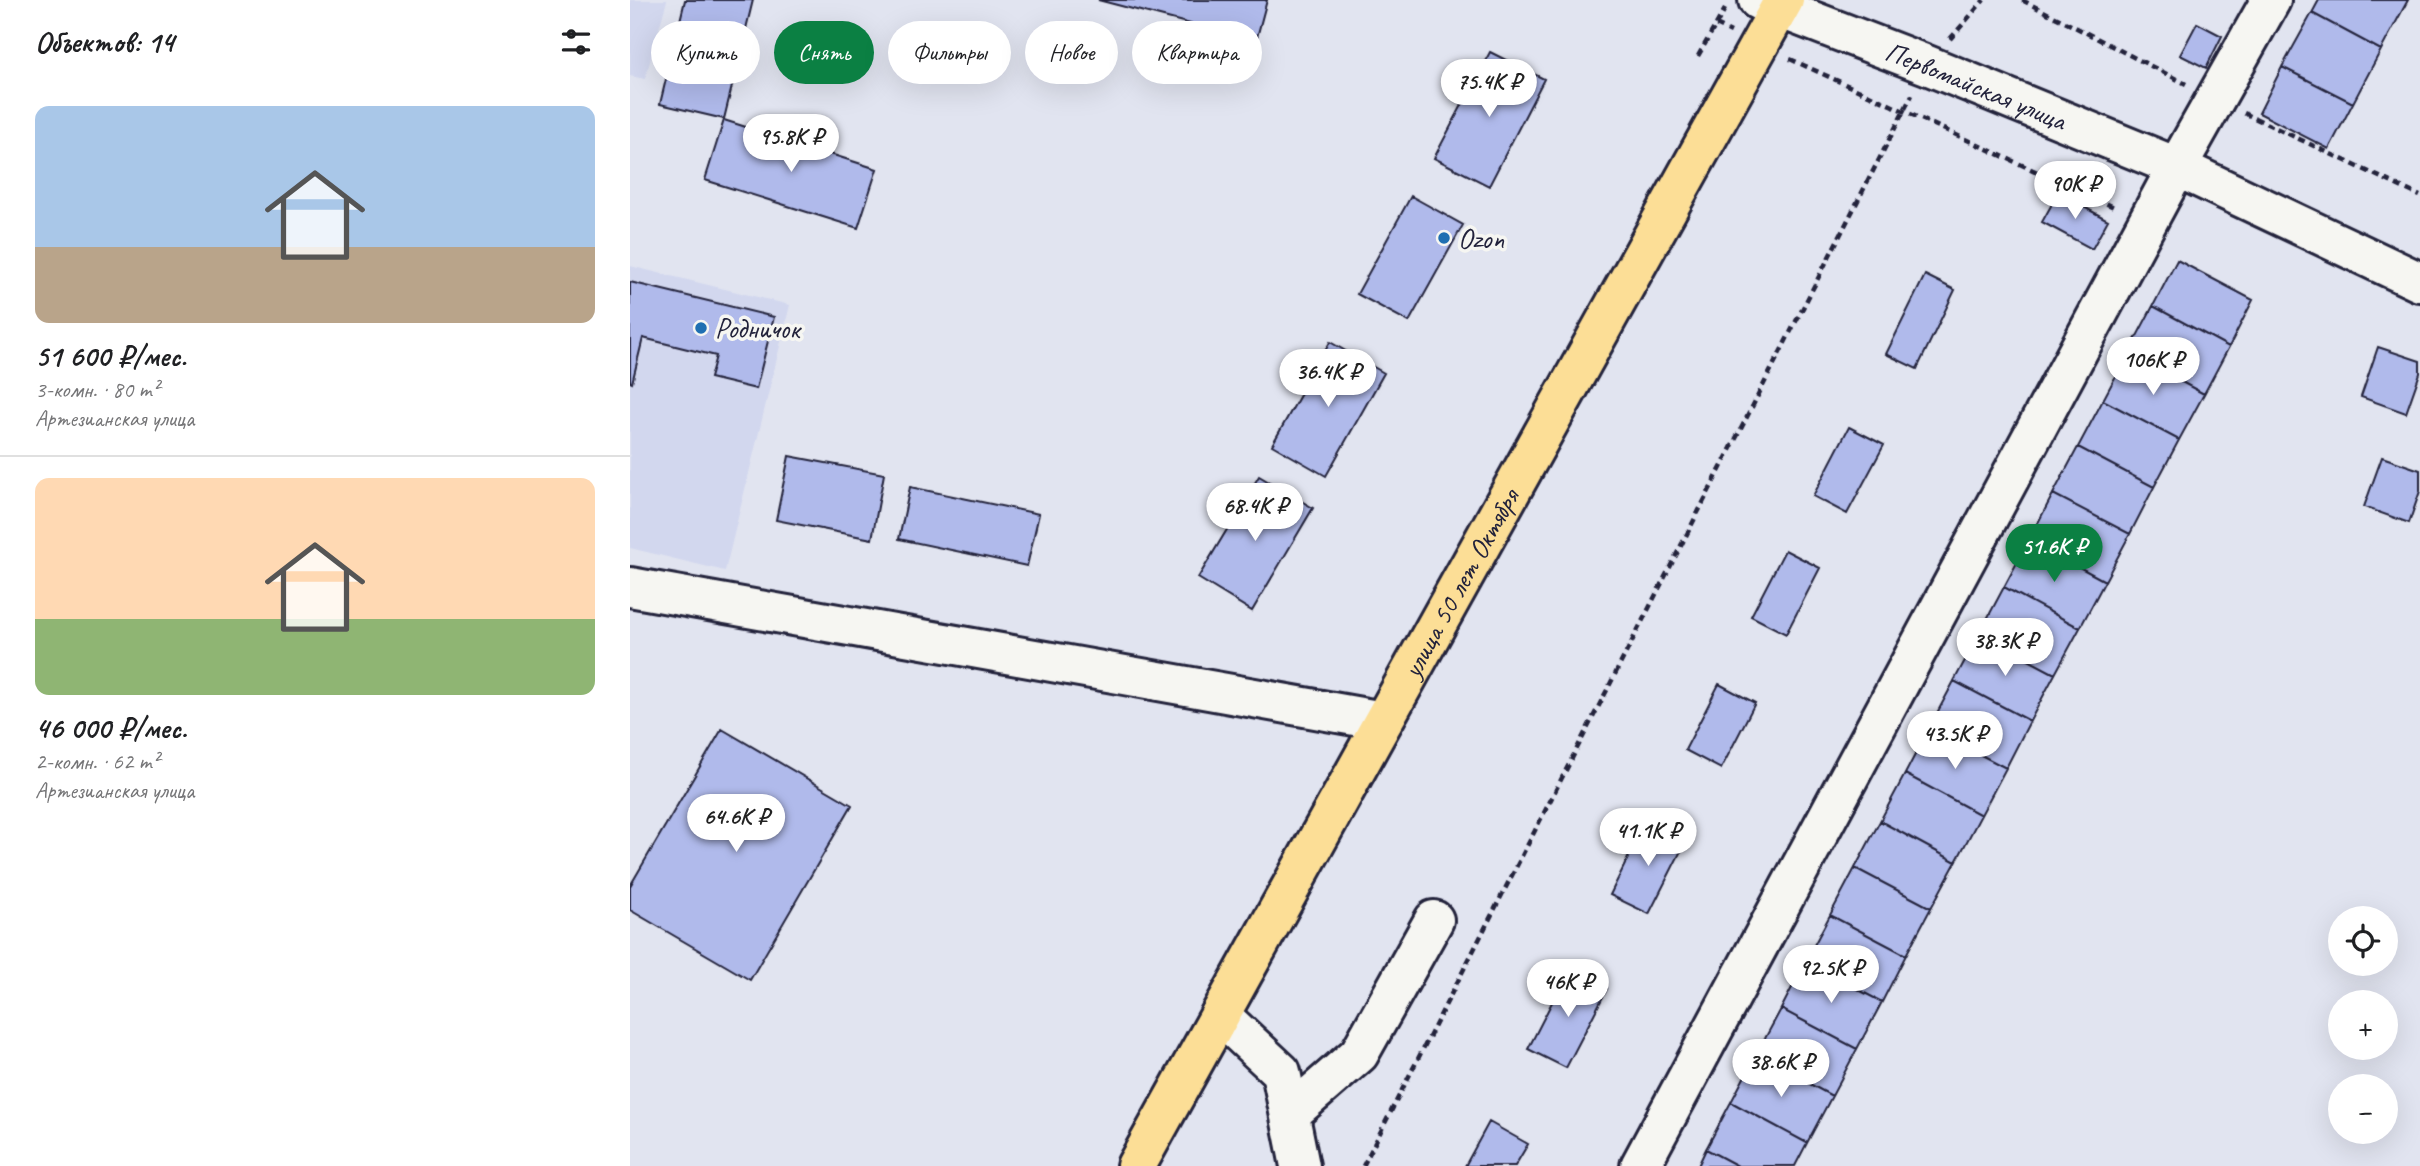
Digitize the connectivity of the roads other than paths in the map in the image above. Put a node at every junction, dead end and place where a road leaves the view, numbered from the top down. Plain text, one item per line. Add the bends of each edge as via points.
1 (2271, 0) edge
2 (1774, 2) edge
3 (2177, 167) junction
4 (2420, 282) edge
5 (630, 587) edge
6 (1383, 721) junction
7 (1434, 920) dead end
8 (1220, 1015) junction
9 (1290, 1114) junction
10 (1136, 1166) edge
11 (1300, 1166) edge
12 (1640, 1166) edge

1 - 3 street
2 - 3 street, Первомайская улица
2 - 6 highway, улица 50 лет Октября via 1759,45
3 - 4 street, Первомайская улица
3 - 12 street
5 - 6 street
6 - 8 highway, улица 50 лет Октября
7 - 9 street via 1359,1054
8 - 9 street via 1281,1072
8 - 10 highway, улица 50 лет Октября
9 - 11 street

